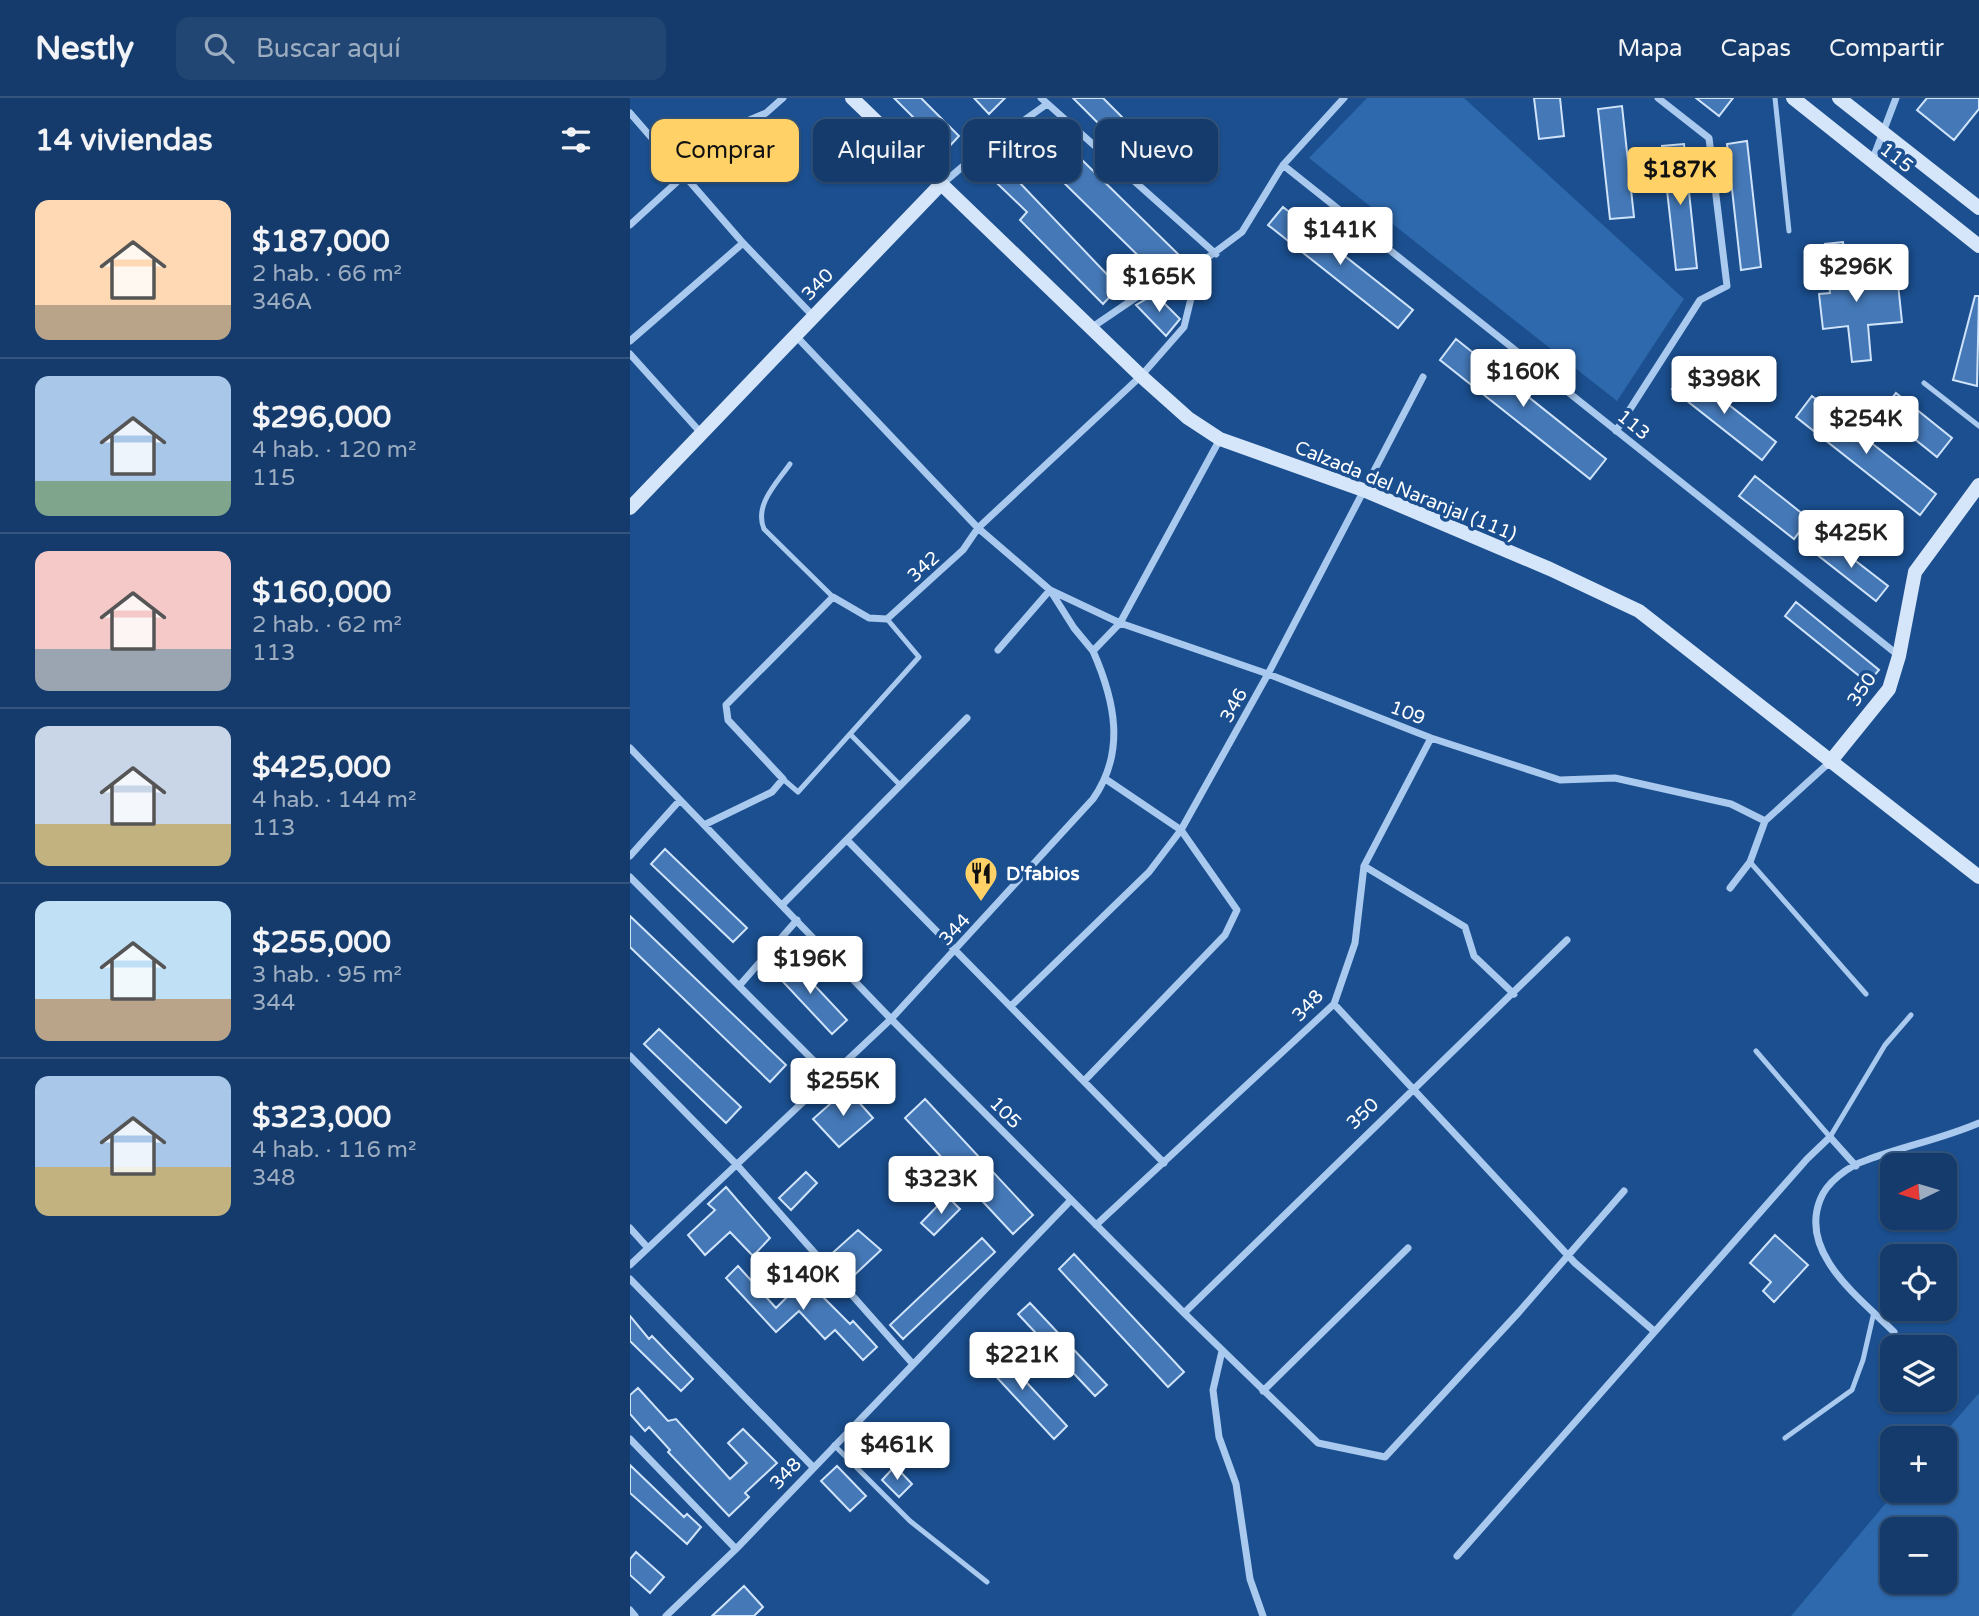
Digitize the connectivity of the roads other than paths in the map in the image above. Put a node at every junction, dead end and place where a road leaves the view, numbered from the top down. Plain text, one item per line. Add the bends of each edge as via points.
1 (783, 98) edge
2 (852, 98) edge
3 (1344, 98) edge
4 (1658, 98) edge
5 (1775, 98) edge
6 (1793, 98) edge
7 (1839, 98) edge
8 (1896, 98) edge
9 (1044, 101) edge
10 (630, 113) edge
11 (752, 119) edge
12 (1884, 134) junction
13 (651, 138) edge
14 (1871, 161) junction
15 (1283, 165) junction
16 (680, 182) edge
17 (689, 182) edge
18 (941, 184) junction
19 (1979, 208) edge
20 (630, 225) edge
21 (1789, 231) dead end
22 (743, 243) junction
23 (1979, 246) edge
24 (1216, 254) junction
25 (1191, 271) junction
26 (813, 316) junction
27 (1091, 328) junction
28 (794, 335) junction
29 (630, 341) edge
30 (630, 354) edge
31 (1141, 376) junction
32 (1423, 377) dead end
33 (1924, 383) dead end
34 (1979, 426) edge
35 (1616, 430) junction
36 (702, 434) junction
37 (1220, 439) junction
38 (790, 464) dead end
39 (1979, 485) edge
40 (1366, 491) junction
41 (630, 508) edge
42 (978, 528) junction
43 (1051, 590) junction
44 (833, 597) junction
45 (887, 620) junction
46 (1120, 623) junction
47 (998, 650) dead end
48 (1093, 651) junction
49 (1899, 656) junction
50 (1268, 674) junction
51 (967, 718) dead end
52 (850, 734) junction
53 (1431, 738) junction
54 (630, 748) edge
55 (1830, 762) junction
56 (783, 779) junction
57 (1107, 779) junction
58 (901, 786) junction
59 (680, 800) junction
60 (1765, 821) junction
61 (706, 824) junction
62 (1181, 830) junction
63 (847, 840) junction
64 (630, 856) edge
65 (1750, 863) junction
66 (1364, 866) junction
67 (630, 877) edge
68 (1979, 877) edge
69 (1730, 888) dead end
70 (783, 904) junction
71 (797, 920) junction
72 (1567, 940) dead end
73 (955, 951) junction
74 (739, 986) junction
75 (1514, 993) junction
76 (1866, 994) dead end
77 (1334, 1004) junction
78 (1011, 1006) junction
79 (1911, 1015) dead end
80 (891, 1019) junction
81 (1756, 1051) dead end
82 (630, 1056) edge
83 (829, 1076) junction
84 (1084, 1081) junction
85 (1414, 1089) junction
86 (1979, 1123) edge
87 (1830, 1137) junction
88 (1164, 1163) junction
89 (737, 1165) junction
90 (1856, 1166) junction
91 (1624, 1191) dead end
92 (1071, 1200) junction
93 (1096, 1225) junction
94 (630, 1228) edge
95 (648, 1248) junction
96 (1408, 1248) dead end
97 (1568, 1254) junction
98 (630, 1265) edge
99 (630, 1279) edge
100 (1874, 1312) junction
101 (1184, 1313) junction
102 (1654, 1331) junction
103 (1894, 1332) dead end
104 (1222, 1351) junction
105 (912, 1363) junction
106 (1263, 1391) junction
107 (1785, 1438) dead end
108 (630, 1439) edge
109 (834, 1445) junction
110 (813, 1467) junction
111 (736, 1549) junction
112 (1457, 1556) dead end
113 (987, 1582) dead end
114 (630, 1611) edge
115 (635, 1616) edge
116 (666, 1616) edge
117 (1264, 1616) edge

1 - 11 street
2 - 18 main road, Calzada del Naranjal (111)
3 - 15 street
4 - 35 street via 1709,138 1727,286 1700,300
5 - 21 lane
6 - 14 main road, 115
7 - 12 main road, 115
8 - 12 street
9 - 18 street, 340
9 - 24 street
10 - 13 street
12 - 14 street
12 - 19 main road, 115
14 - 23 main road, 115
15 - 24 street via 1242,232
15 - 35 street, 113
16 - 20 street
17 - 22 street
18 - 26 main road, 340
18 - 27 main road, Calzada del Naranjal (111)
22 - 26 street
22 - 29 street
24 - 25 street
25 - 27 street via 1141,294
25 - 31 street, 342 via 1195,282 1184,327
26 - 28 main road, 340
27 - 31 main road, Calzada del Naranjal (111)
28 - 36 main road, 340
28 - 42 street, 109
30 - 36 street
31 - 37 main road, Calzada del Naranjal (111) via 1188,418
31 - 42 street, 342
32 - 40 street, 346
33 - 34 lane
35 - 49 street, 113
36 - 41 main road, 340
37 - 40 main road, Calzada del Naranjal (111)
37 - 46 street
38 - 44 lane via 759,518 764,529
39 - 49 main road, 350 via 1916,572
40 - 50 street, 346
40 - 55 main road, Calzada del Naranjal (111) via 1639,611
42 - 43 street, 109
42 - 45 street, 342 via 963,550
43 - 46 street, 109
43 - 47 street
43 - 48 street, 109
44 - 45 street via 869,618
44 - 56 street via 726,705 728,720
45 - 52 lane via 919,657
46 - 48 street
46 - 50 street, 109
48 - 57 street, 344 via 1108,685 1115,720
49 - 55 main road, 350 via 1889,689
50 - 53 street, 109
50 - 62 street, 346
51 - 58 street
52 - 56 lane via 798,792
52 - 58 lane
53 - 60 street, 109 via 1560,780 1615,778 1731,804
53 - 66 street, 348
54 - 59 street, 105
55 - 60 street, 350
55 - 68 main road, Calzada del Naranjal (111)
56 - 61 street via 772,792
57 - 62 street
57 - 73 street, 344
58 - 63 street
59 - 61 street, 105
59 - 64 street
60 - 65 street, 350
61 - 70 street, 105
62 - 78 street, 346 via 1149,872
62 - 84 street via 1237,910 1225,935
63 - 70 street
63 - 73 street
65 - 69 street, 350
65 - 76 lane
66 - 75 street via 1465,927 1474,956
66 - 77 street, 348 via 1355,943
67 - 74 street
70 - 71 street, 105
71 - 74 street
71 - 80 street, 105
72 - 75 street, 350
73 - 78 street
73 - 80 street, 344
74 - 83 street
75 - 85 street, 350
77 - 85 street
77 - 88 street, 348
78 - 84 street
79 - 87 lane via 1885,1045
80 - 83 street, 344
80 - 92 street, 105
81 - 87 lane
82 - 89 street
83 - 89 street, 344
84 - 88 street
85 - 97 street
85 - 101 street, 350
86 - 90 street
87 - 90 street
87 - 102 street
88 - 93 street, 348
89 - 95 street, 344
89 - 105 street
90 - 100 street via 1825,1186 1814,1214 1817,1240 1836,1275
91 - 97 street
92 - 93 street, 105
92 - 105 street, 348
93 - 101 street, 105
94 - 95 street
95 - 98 street, 344
96 - 106 street
97 - 102 street
97 - 106 street, 105 via 1385,1457 1318,1443
99 - 110 street
100 - 103 street
100 - 107 lane via 1852,1390
101 - 104 street, 105
102 - 112 street
104 - 106 street, 105
104 - 117 street via 1213,1390 1219,1437 1236,1484 1250,1579
105 - 109 street, 348
108 - 111 street
109 - 110 street, 348
109 - 113 lane via 909,1521
110 - 111 street, 348
111 - 116 street, 348
114 - 115 street

